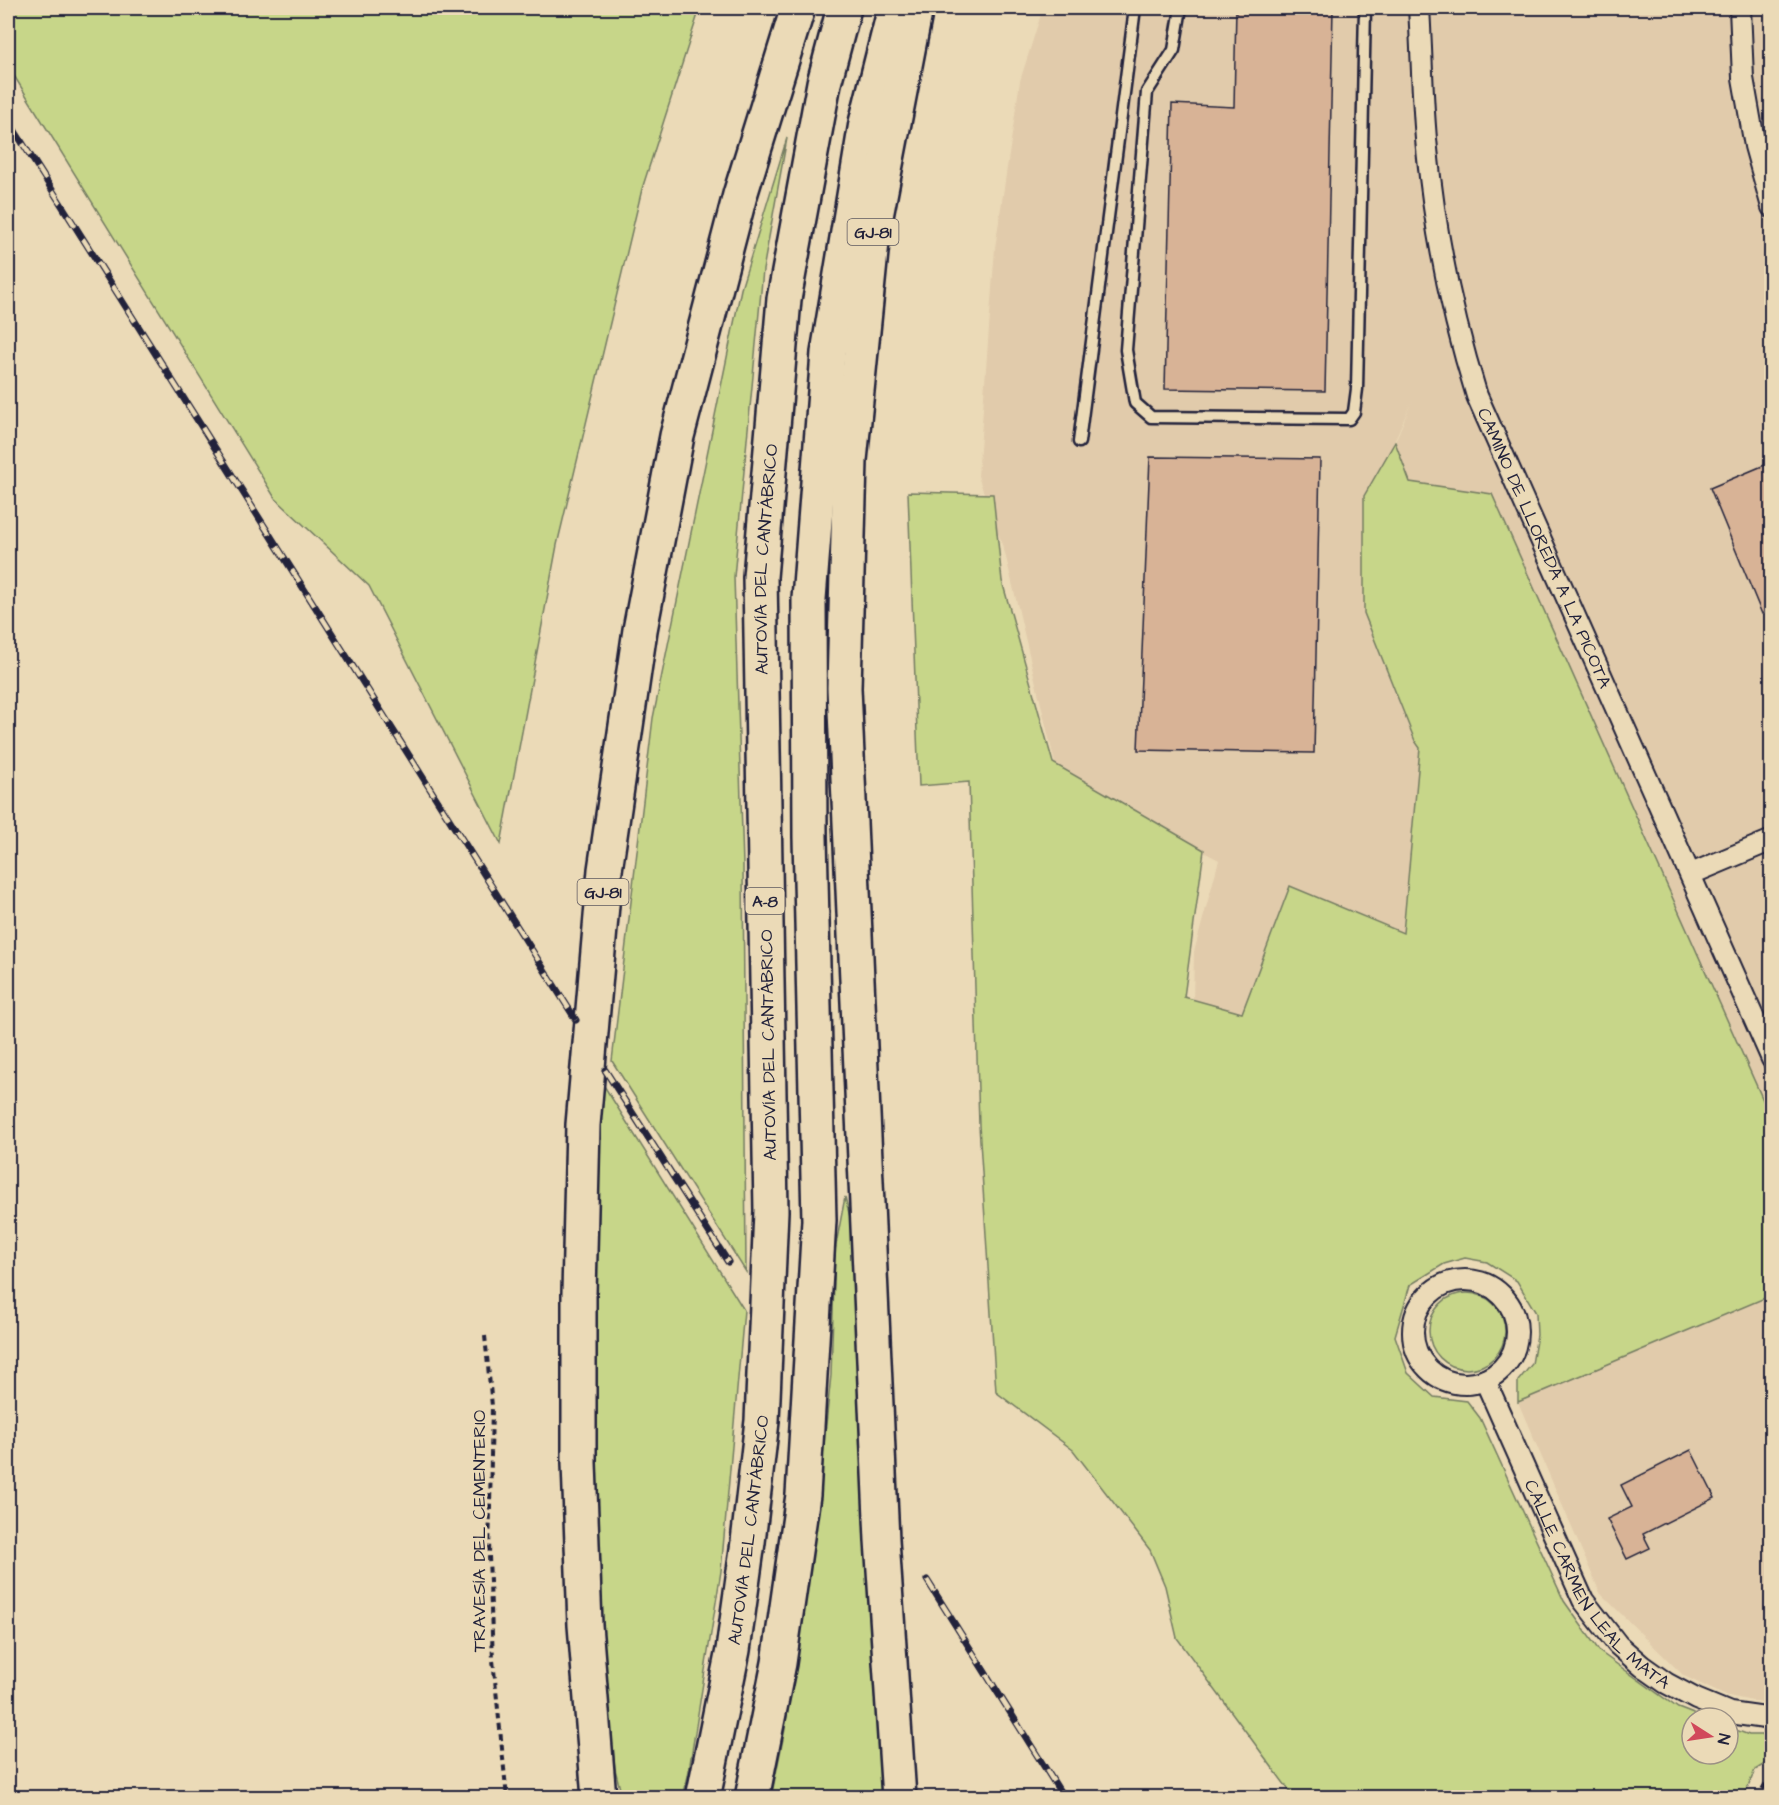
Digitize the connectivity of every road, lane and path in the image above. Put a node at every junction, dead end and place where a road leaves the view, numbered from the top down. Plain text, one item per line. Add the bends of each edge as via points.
1 (798, 8) edge
2 (844, 8) edge
3 (895, 8) edge
4 (916, 8) edge
5 (1135, 8) edge
6 (1181, 8) edge
7 (1365, 8) edge
8 (1419, 8) edge
9 (1740, 8) edge
10 (1772, 207) edge
11 (1079, 442) dead end
12 (1772, 840) edge
13 (1691, 874) junction
14 (1772, 1059) edge
15 (485, 1335) dead end
16 (1485, 1380) junction
17 (1772, 1719) edge
18 (1772, 1773) edge
19 (899, 1793) edge
20 (507, 1797) edge
21 (599, 1797) edge
22 (703, 1797) edge
23 (752, 1797) edge
24 (1757, 1797) edge

1 - 21 highway, GJ-81 via 740,195 677,436 640,630 605,870 583,1125 579,1294 579,1462 585,1625
2 - 22 highway, AUTOVÍA DEL CANTÁBRICO / A-8 via 824,83 784,299 760,577 771,1211 762,1409 734,1639
3 - 23 highway, A-8 via 866,123 828,353 809,599 819,1220 803,1495 779,1664
4 - 19 highway, GJ-81 via 873,232 850,460 844,688 881,1516
5 - 11 lane
6 - 7 lane via 1174,50 1147,92 1126,350 1134,403 1151,417 1349,419 1354,412 1357,389
8 - 13 street, CAMINO DE LLOREDA A LA PICOTA via 1426,148 1437,228 1459,338 1477,396
9 - 10 street via 1743,78 1755,146
12 - 13 street
13 - 14 street, CAMINO DE LLOREDA A LA PICOTA
15 - 20 path, TRAVESÍA DEL CEMENTERIO via 492,1406 489,1556
16 - 16 street via 1500,1371 1510,1358 1517,1326 1512,1310 1502,1296 1473,1280 1440,1285 1426,1296 1417,1311 1412,1328 1414,1346 1434,1375 1450,1383
16 - 17 street, CALLE CARMEN LEAL MATA via 1583,1600 1618,1646 1666,1683 1696,1699 1730,1713
18 - 24 path

